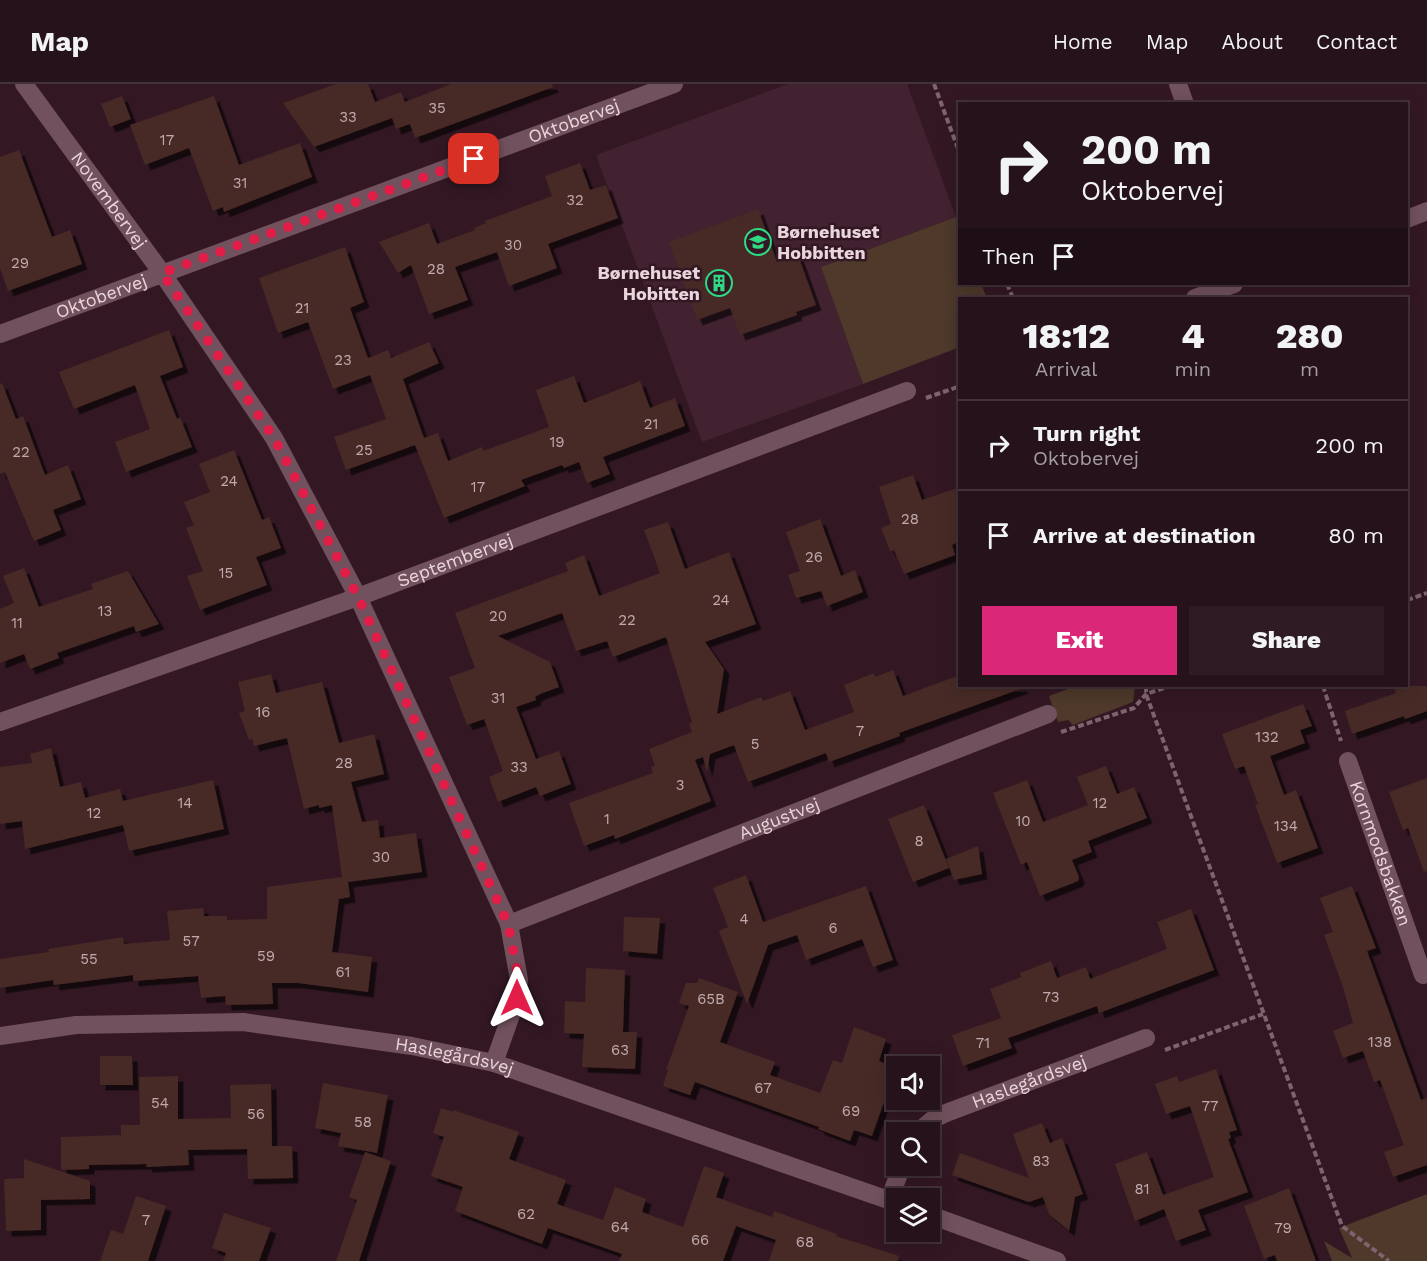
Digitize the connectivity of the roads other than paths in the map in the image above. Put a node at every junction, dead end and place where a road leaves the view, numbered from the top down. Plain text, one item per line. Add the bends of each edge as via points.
1 (24, 84) edge
2 (674, 84) edge
3 (1178, 84) edge
4 (629, 92) edge
5 (1184, 102) edge
6 (1427, 211) edge
7 (1408, 219) edge
8 (162, 273) junction
9 (1231, 285) edge
10 (1198, 297) edge
11 (0, 333) edge
12 (907, 391) dead end
13 (358, 597) junction
14 (1048, 714) road end
15 (0, 722) edge
16 (1348, 761) road end
17 (508, 924) junction
18 (1427, 973) edge
19 (0, 1035) edge
20 (1146, 1038) road end
21 (494, 1063) junction
22 (930, 1122) edge
23 (886, 1199) edge
24 (940, 1219) edge
25 (1056, 1261) edge

1 - 8 street, Novembervej
2 - 4 street, Oktobervej
3 - 5 street
4 - 8 street, Oktobervej via 280,231
6 - 7 street
8 - 11 street, Oktobervej
8 - 13 street, Novembervej via 274,438
9 - 10 street
12 - 13 street, Septembervej
13 - 15 street, Septembervej
13 - 17 street, Novembervej
14 - 17 street, Augustvej
16 - 18 street, Kornmodsbakken via 1423,975
17 - 21 street, Novembervej via 519,980 517,998
19 - 21 street, Haslegårdsvej via 76,1025 243,1022 412,1046
20 - 22 street, Haslegårdsvej
21 - 23 street, Haslegårdsvej
24 - 25 street

